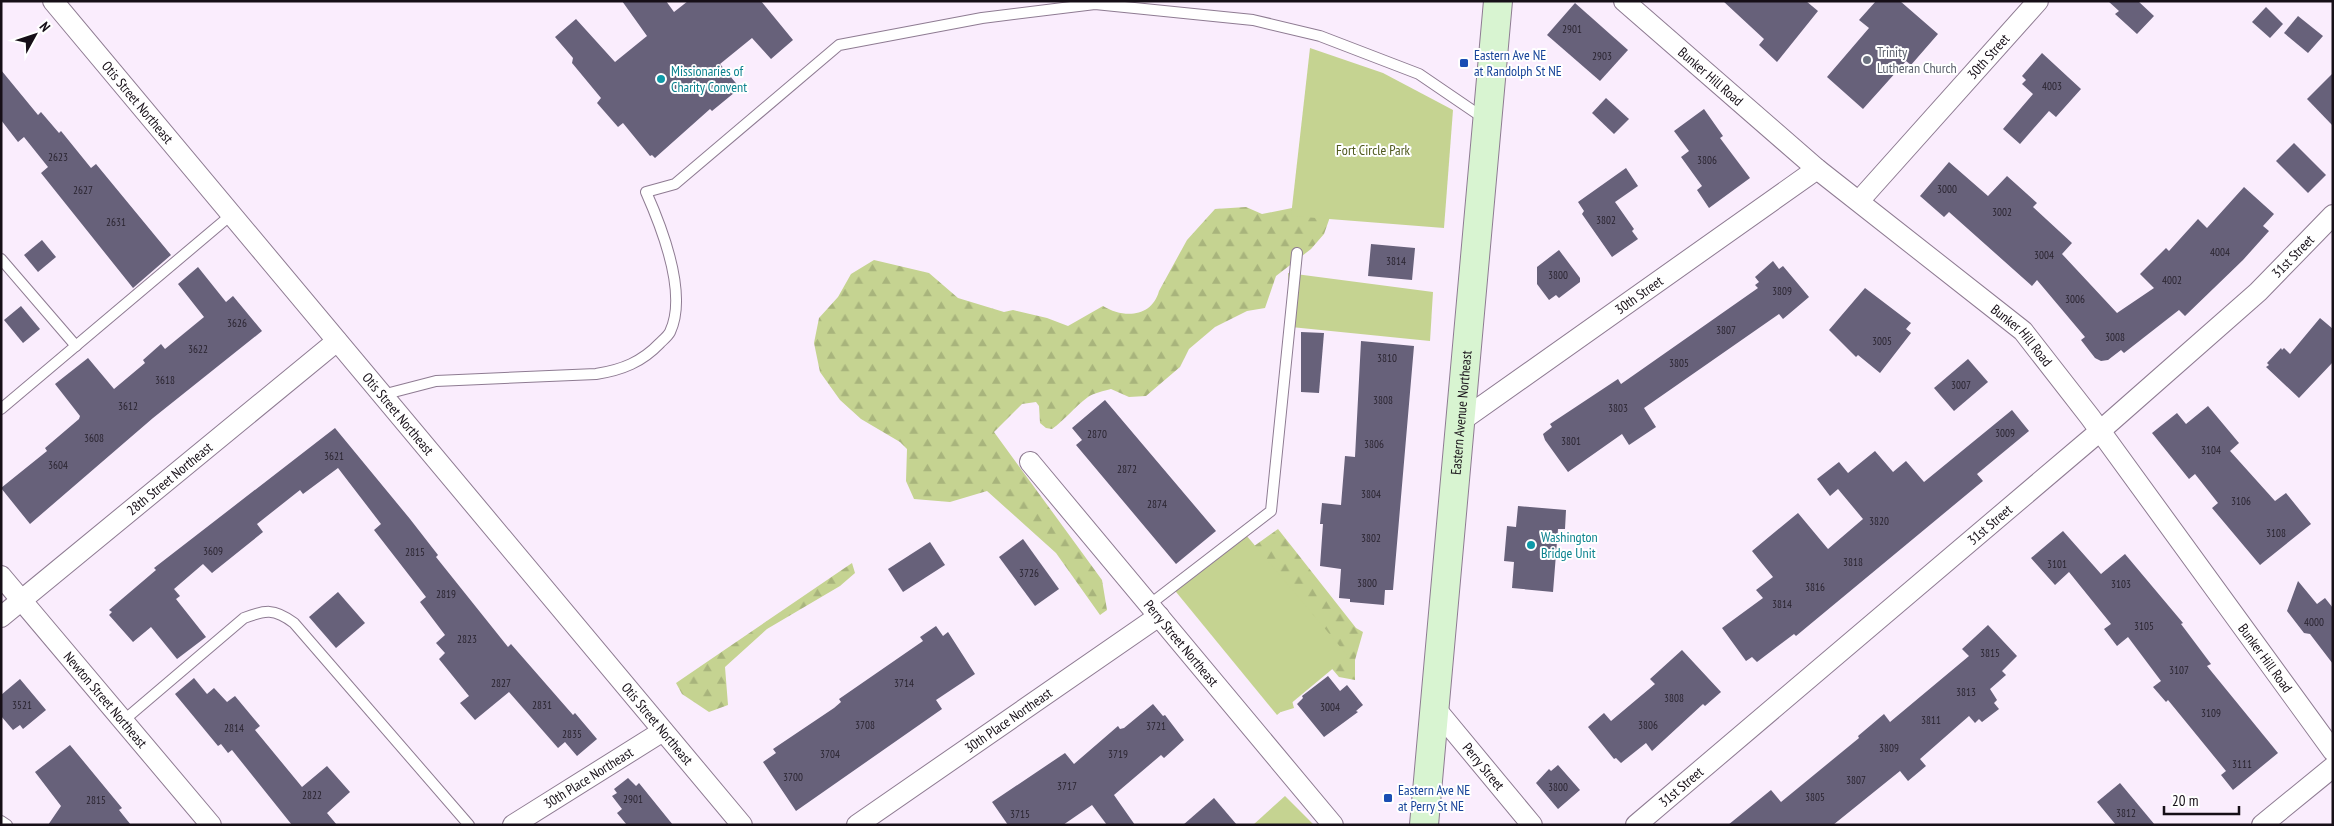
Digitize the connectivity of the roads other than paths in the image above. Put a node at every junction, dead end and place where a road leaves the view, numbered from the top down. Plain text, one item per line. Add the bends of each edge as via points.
1 (53, 1) edge
2 (1498, 1) edge
3 (1624, 1) edge
4 (2038, 1) edge
5 (1487, 121) junction
6 (1818, 169) junction
7 (1860, 201) junction
8 (2333, 214) edge
9 (232, 215) junction
10 (1297, 253) dead end
11 (1, 259) edge
12 (337, 341) junction
13 (76, 346) junction
14 (382, 395) junction
15 (1, 409) edge
16 (1460, 421) junction
17 (2100, 431) junction
18 (1030, 462) dead end
19 (1, 576) edge
20 (22, 600) junction
21 (1154, 610) junction
22 (1, 617) edge
23 (1435, 708) junction
24 (124, 721) junction
25 (663, 731) junction
26 (2333, 751) edge
27 (2333, 767) edge
28 (1, 821) edge
29 (7, 825) edge
30 (211, 825) edge
31 (469, 825) edge
32 (513, 825) edge
33 (742, 825) edge
34 (857, 825) edge
35 (1333, 825) edge
36 (1424, 825) edge
37 (1532, 825) edge
38 (1636, 825) edge
39 (2262, 825) edge

1 - 9 street, Otis Street Northeast
2 - 5 main road, Eastern Avenue Northeast
3 - 6 street, Bunker Hill Road
4 - 7 street, 30th Street
5 - 14 lane via 1419,74 1320,36 1254,20 1095,4 982,18 839,45 675,184 646,192 659,222 676,286 676,311 670,333 643,359 620,370 596,374 436,381
5 - 16 main road, Eastern Avenue Northeast
6 - 7 street, Bunker Hill Road
6 - 16 street, 30th Street
7 - 17 street, Bunker Hill Road via 2023,332
8 - 17 street, 31st Street via 2258,292
9 - 12 street, Otis Street Northeast
9 - 13 lane
10 - 21 lane via 1271,511
11 - 13 lane
12 - 14 street, Otis Street Northeast
12 - 20 street, 28th Street Northeast
13 - 15 lane
14 - 25 street, Otis Street Northeast
16 - 23 main road, Eastern Avenue Northeast
17 - 26 street, Bunker Hill Road
17 - 38 street, 31st Street
18 - 21 street, Perry Street Northeast
19 - 20 street, Newton Street Northeast
20 - 22 street, 28th Street Northeast
20 - 24 street, Newton Street Northeast
21 - 34 street, 30th Place Northeast
21 - 35 street, Perry Street Northeast
23 - 36 main road, Eastern Avenue Northeast
23 - 37 street, Perry Street
24 - 30 street, Newton Street Northeast
24 - 31 lane via 244,618 264,610 282,614 294,623
25 - 32 street, 30th Place Northeast
25 - 33 street, Otis Street Northeast
27 - 39 street
28 - 29 lane

